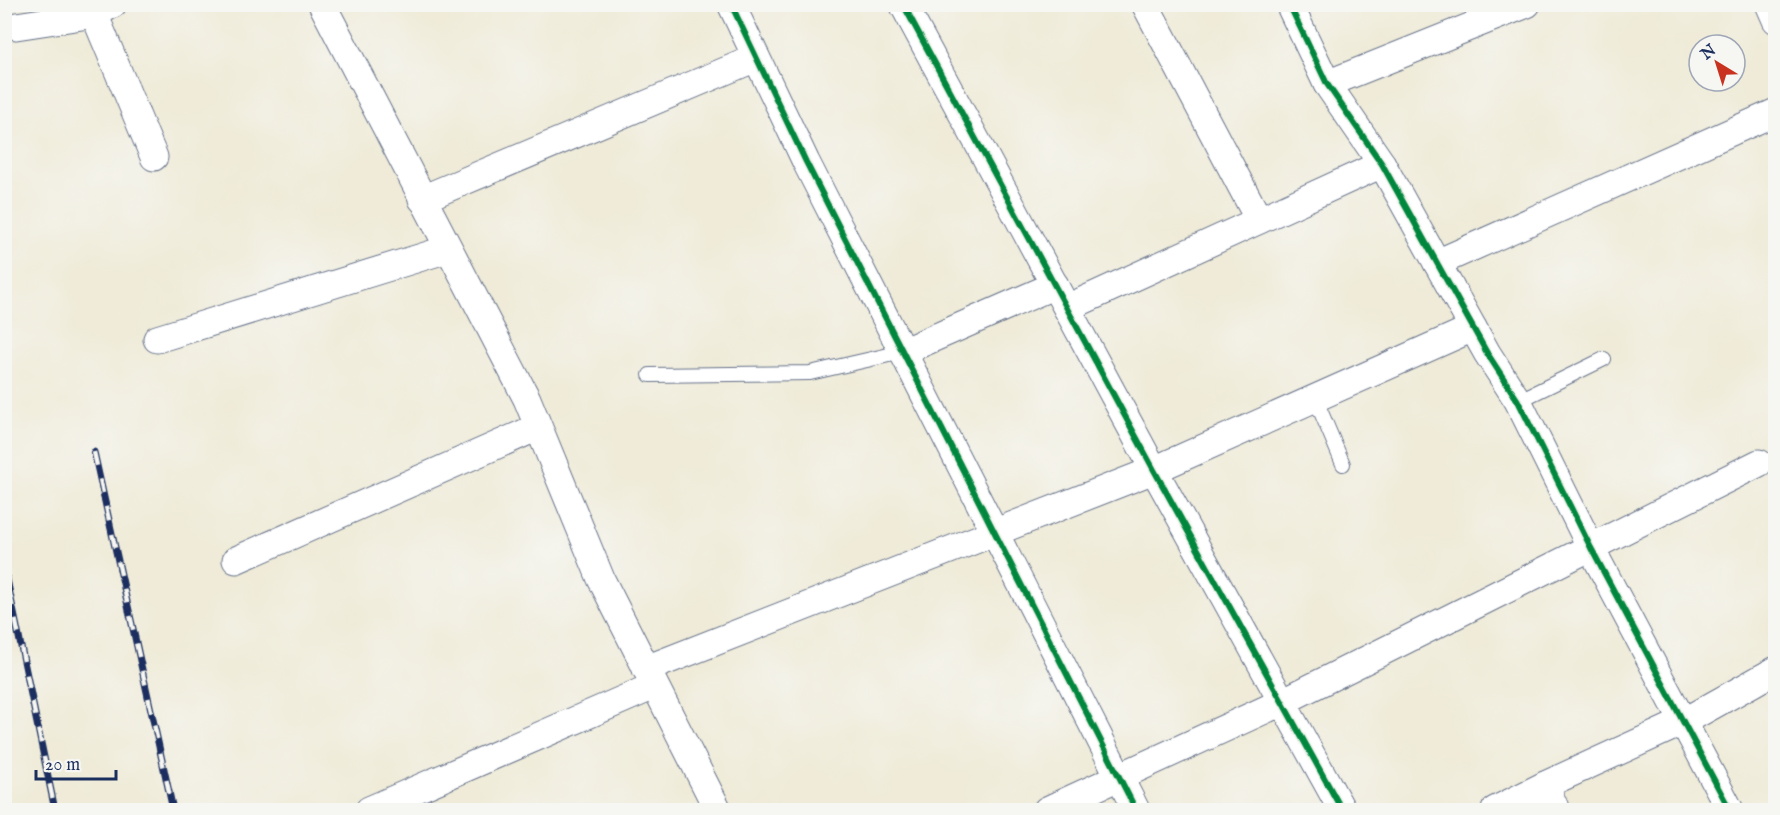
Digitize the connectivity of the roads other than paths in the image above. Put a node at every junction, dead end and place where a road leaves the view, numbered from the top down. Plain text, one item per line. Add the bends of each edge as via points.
1 (322, 4) edge
2 (731, 4) edge
3 (903, 4) edge
4 (1145, 4) edge
5 (1289, 4) edge
6 (1527, 4) edge
7 (1769, 4) edge
8 (100, 8) edge
9 (1776, 20) edge
10 (16, 26) dead end
11 (756, 58) junction
12 (1327, 84) junction
13 (1776, 112) edge
14 (154, 157) dead end
15 (1382, 164) junction
16 (422, 199) junction
17 (1259, 220) junction
18 (448, 249) junction
19 (1437, 263) junction
20 (1061, 297) junction
21 (1473, 328) junction
22 (157, 339) dead end
23 (902, 352) junction
24 (1604, 359) dead end
25 (650, 375) dead end
26 (1315, 398) junction
27 (1518, 401) junction
28 (538, 427) junction
29 (1760, 463) dead end
30 (1343, 464) dead end
31 (1154, 470) junction
32 (995, 534) junction
33 (1591, 548) junction
34 (236, 560) dead end
35 (1776, 670) edge
36 (650, 677) junction
37 (1282, 702) junction
38 (1683, 722) junction
39 (1118, 777) junction
40 (1545, 785) junction
41 (369, 810) edge
42 (718, 810) edge
43 (1047, 810) edge
44 (1136, 810) edge
45 (1342, 810) edge
46 (1495, 810) edge
47 (1556, 810) edge
48 (1730, 810) edge

1 - 16 street
2 - 11 street
3 - 20 street
4 - 17 street
5 - 12 street
6 - 12 street
7 - 9 street
8 - 10 street
8 - 14 street
11 - 16 street
11 - 23 street
12 - 15 street
13 - 19 street
15 - 17 street
15 - 19 street
16 - 18 street
17 - 20 street
18 - 22 street
18 - 28 street
19 - 21 street
20 - 23 street
20 - 31 street
21 - 26 street
21 - 27 street
23 - 25 lane via 810,373
23 - 32 street
24 - 27 lane
26 - 30 lane
26 - 31 street
27 - 33 street
28 - 34 street
28 - 36 street via 601,579
29 - 33 street
31 - 32 street
31 - 37 street
32 - 36 street
32 - 39 street
33 - 37 street
33 - 38 street
35 - 38 street
36 - 41 street
36 - 42 street
37 - 39 street
37 - 45 street
38 - 40 street
38 - 48 street
39 - 43 street
39 - 44 street
40 - 46 street
40 - 47 street

